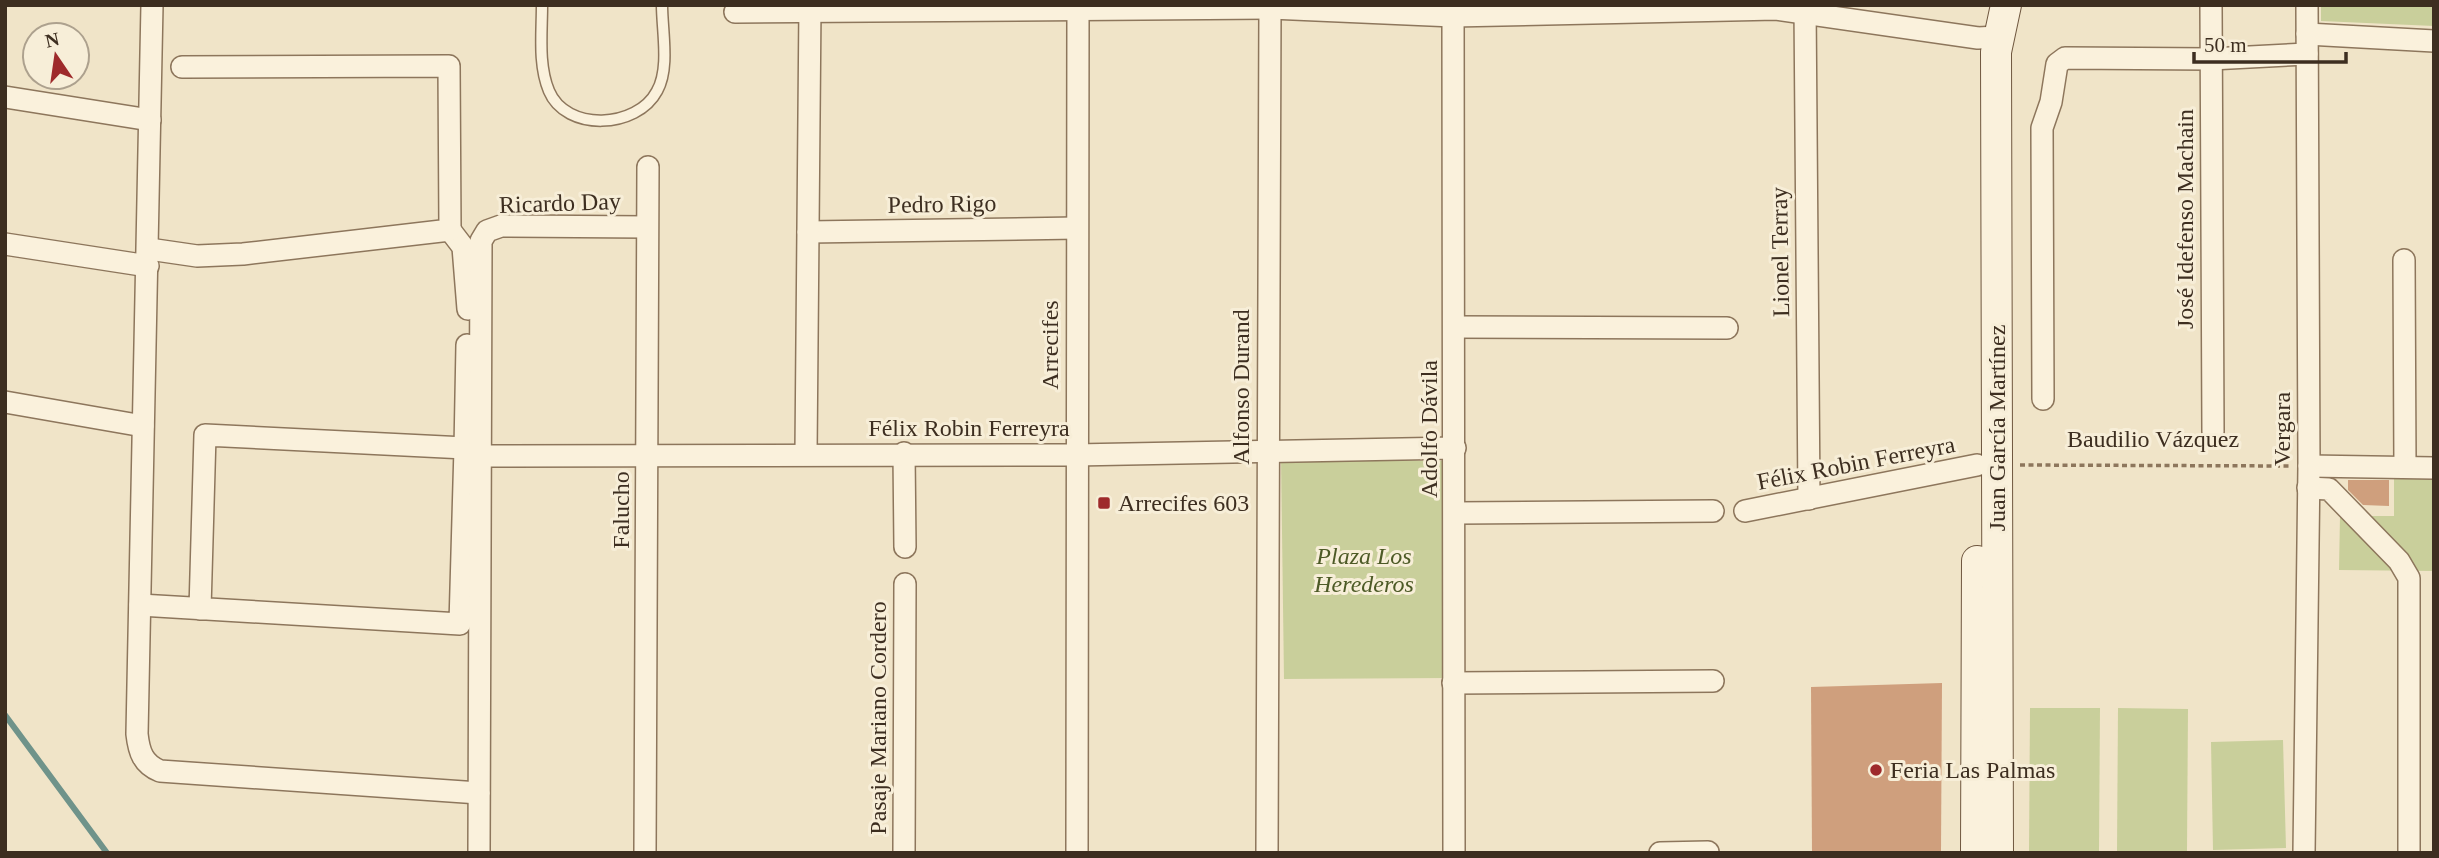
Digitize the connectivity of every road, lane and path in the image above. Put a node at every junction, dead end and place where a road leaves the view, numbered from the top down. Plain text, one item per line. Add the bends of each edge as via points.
1 (152, 5) edge
2 (542, 5) edge
3 (662, 5) edge
4 (1987, 5) edge
5 (2006, 5) edge
6 (2211, 5) edge
7 (2307, 5) edge
8 (1078, 7) edge
9 (1270, 7) edge
10 (810, 8) edge
11 (1804, 9) edge
12 (1453, 11) edge
13 (735, 12) dead end
14 (1988, 37) junction
15 (2434, 40) edge
16 (2307, 44) junction
17 (2211, 60) junction
18 (182, 66) dead end
19 (5, 97) edge
20 (150, 120) junction
21 (648, 167) dead end
22 (647, 227) junction
23 (1077, 228) junction
24 (450, 230) junction
25 (808, 232) junction
26 (5, 244) edge
27 (148, 258) junction
28 (2404, 260) dead end
29 (1455, 327) junction
30 (1727, 328) dead end
31 (2043, 399) dead end
32 (5, 402) edge
33 (143, 426) junction
34 (2213, 432) dead end
35 (1455, 448) junction
36 (473, 452) junction
37 (1266, 452) junction
38 (806, 453) junction
39 (904, 453) junction
40 (647, 454) junction
41 (1075, 455) junction
42 (1987, 465) junction
43 (2309, 466) junction
44 (2405, 467) junction
45 (2434, 468) edge
46 (2308, 488) junction
47 (1809, 499) junction
48 (1713, 510) dead end
49 (1745, 511) dead end
50 (1456, 513) junction
51 (905, 547) dead end
52 (905, 584) dead end
53 (140, 605) junction
54 (200, 609) junction
55 (1713, 681) dead end
56 (1453, 683) junction
57 (479, 793) junction
58 (1708, 852) edge
59 (479, 853) edge
60 (645, 853) edge
61 (904, 853) edge
62 (1077, 853) edge
63 (1267, 853) edge
64 (1454, 853) edge
65 (1660, 853) edge
66 (1976, 853) edge
67 (1998, 853) edge
68 (2304, 853) edge
69 (2409, 853) edge

1 - 20 street
2 - 3 lane via 542,65 550,94 559,106 581,119 607,121 633,113 648,104 657,91 663,64
4 - 14 main road, Juan García Martínez
5 - 14 main road, Juan García Martínez
6 - 17 street, José Idefenso Machain
7 - 16 street, Vergara
8 - 9 street
8 - 10 street
8 - 23 street, Arrecifes
9 - 12 street
9 - 37 street, Alfonso Durand
10 - 13 street
10 - 25 street
11 - 12 street
11 - 14 street
11 - 47 street, Lionel Terray
12 - 29 street, Adolfo Dávila
14 - 42 main road, Juan García Martínez
15 - 16 street
16 - 17 street
16 - 43 street, Vergara
17 - 31 street via 2065,58 2057,64 2042,128
17 - 34 street, José Idefenso Machain
18 - 24 street via 449,66
19 - 20 street
20 - 27 street
21 - 22 street, Falucho
22 - 36 street, Ricardo Day via 501,226 487,231 481,241
22 - 40 street, Falucho
23 - 25 street, Pedro Rigo
23 - 41 street, Arrecifes
24 - 27 street via 243,254
24 - 36 street via 463,247
25 - 38 street
26 - 27 street
27 - 33 street
28 - 44 street
29 - 30 street
29 - 35 street, Adolfo Dávila
32 - 33 street
33 - 53 street
35 - 37 street, Félix Robin Ferreyra
35 - 50 street, Adolfo Dávila
36 - 40 street, Félix Robin Ferreyra
36 - 54 street via 460,624
36 - 54 street, Félix Robin Ferreyra via 205,435
36 - 57 street
37 - 41 street, Félix Robin Ferreyra
37 - 63 street, Alfonso Durand
38 - 39 street, Félix Robin Ferreyra
38 - 40 street, Félix Robin Ferreyra
39 - 41 street, Félix Robin Ferreyra
39 - 51 street
40 - 60 street, Falucho
41 - 62 street, Arrecifes
42 - 43 path, Baudilio Vázquez
42 - 47 street, Félix Robin Ferreyra
42 - 66 main road, Juan García Martínez
42 - 67 main road, Juan García Martínez
43 - 44 street
43 - 46 street, Vergara
44 - 45 street
46 - 68 street, Vergara
46 - 69 street via 2329,489 2399,561 2409,578
47 - 49 street, Félix Robin Ferreyra
48 - 50 street
50 - 56 street, Adolfo Dávila
52 - 61 street, Pasaje Mariano Cordero
53 - 54 street
53 - 57 street via 138,741 141,755 152,768
55 - 56 street
56 - 64 street, Adolfo Dávila
57 - 59 street
58 - 65 street

